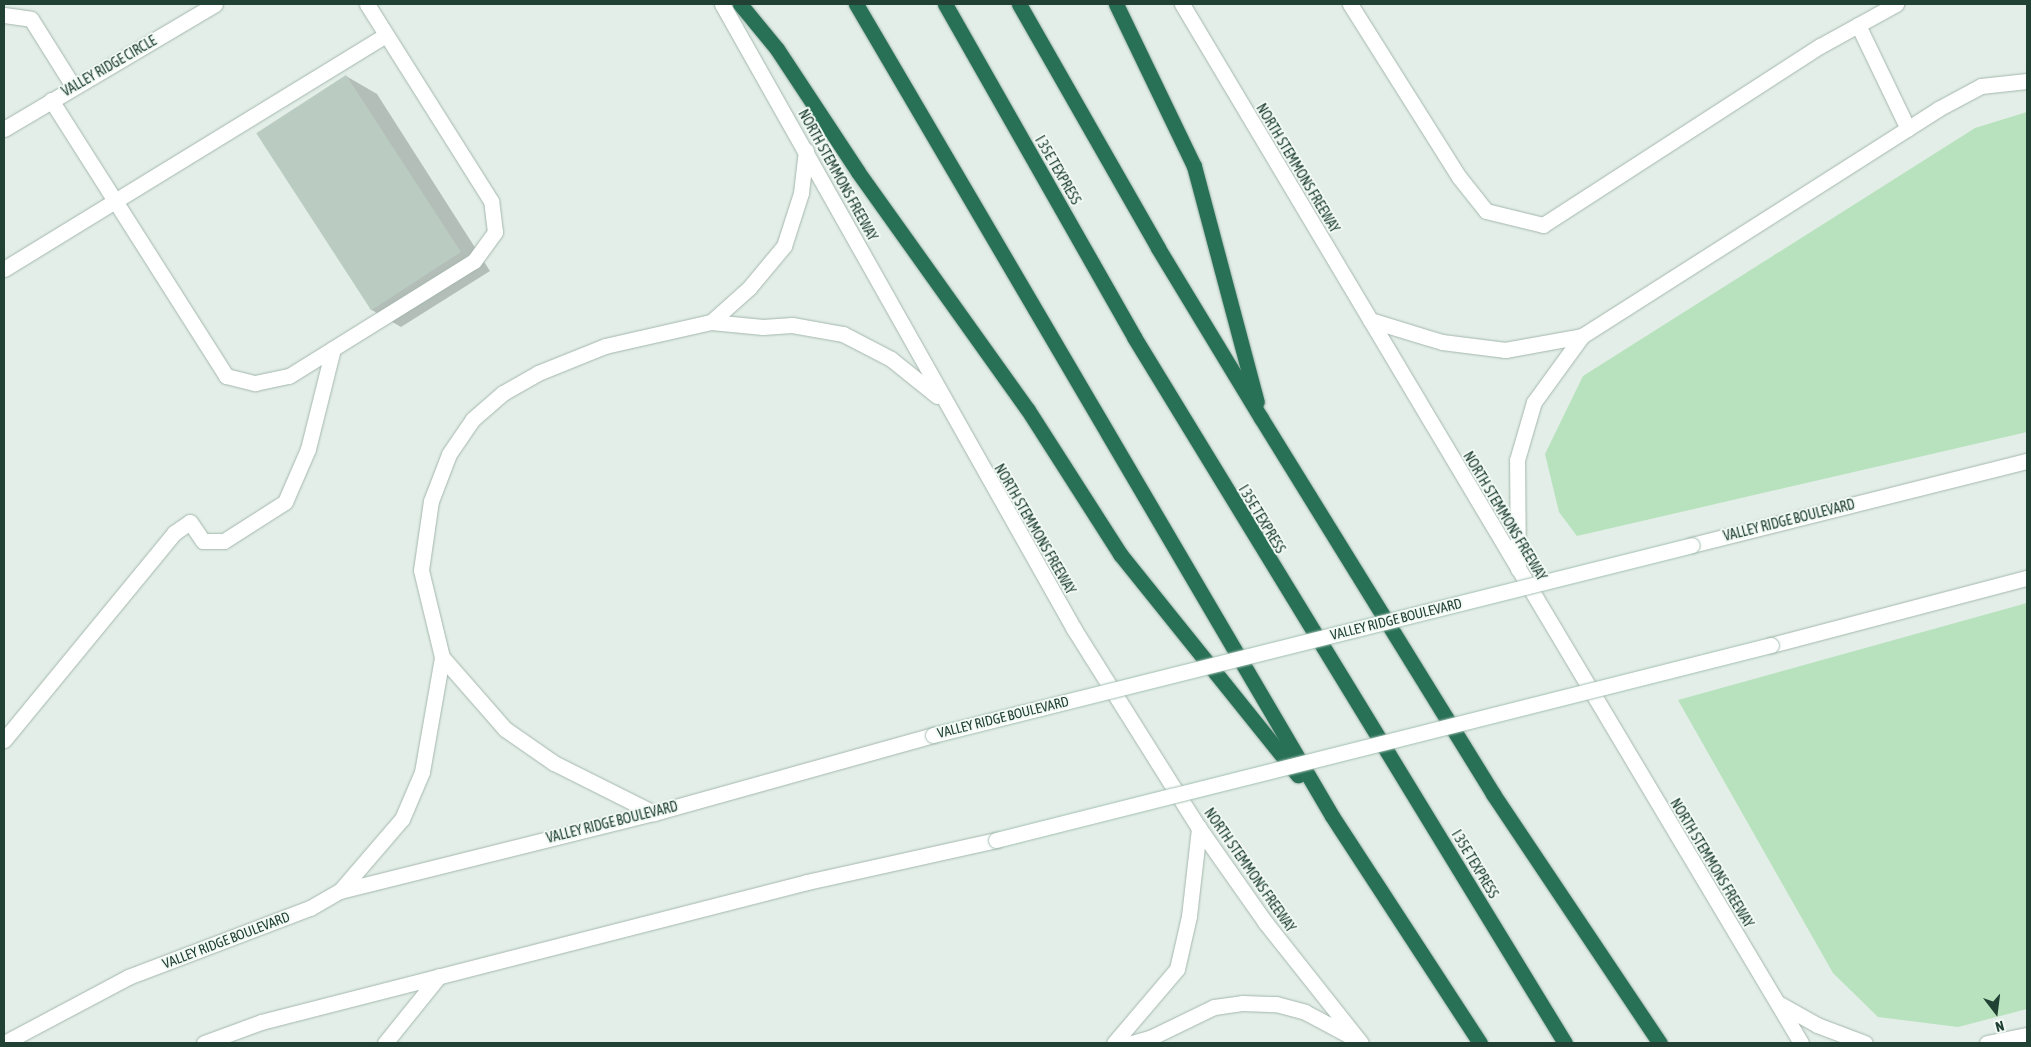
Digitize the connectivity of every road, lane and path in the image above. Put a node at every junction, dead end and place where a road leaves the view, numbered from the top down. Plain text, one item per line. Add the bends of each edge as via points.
1 (367, 4) edge
2 (722, 4) edge
3 (740, 4) edge
4 (856, 4) edge
5 (945, 4) edge
6 (1019, 4) edge
7 (1116, 4) edge
8 (1182, 4) edge
9 (1350, 4) edge
10 (1896, 4) edge
11 (211, 5) edge
12 (4, 15) edge
13 (1858, 25) junction
14 (386, 35) junction
15 (2027, 81) edge
16 (73, 86) junction
17 (51, 100) junction
18 (4, 129) edge
19 (1908, 129) junction
20 (806, 150) junction
21 (116, 202) junction
22 (4, 269) edge
23 (1370, 320) junction
24 (710, 322) junction
25 (1582, 336) junction
26 (333, 349) junction
27 (942, 400) junction
28 (1261, 418) junction
29 (2027, 460) edge
30 (1518, 570) junction
31 (2027, 578) edge
32 (442, 657) junction
33 (4, 740) edge
34 (654, 812) junction
35 (1332, 816) junction
36 (1199, 828) junction
37 (340, 891) junction
38 (439, 976) junction
39 (1775, 1001) junction
40 (2027, 1036) edge
41 (1360, 1042) edge
42 (4, 1043) edge
43 (204, 1043) edge
44 (384, 1043) edge
45 (1114, 1043) edge
46 (1132, 1043) edge
47 (1480, 1043) edge
48 (1565, 1043) edge
49 (1660, 1043) edge
50 (1802, 1043) edge
51 (1865, 1043) edge
52 (1987, 1043) edge
53 (2017, 1043) edge

1 - 14 main road
2 - 20 main road, NORTH STEMMONS FREEWAY
3 - 35 highway via 777,49 858,172 1028,410 1120,554
4 - 35 highway
5 - 48 highway, I 35E TEXPRESS via 1134,337
6 - 28 highway via 1158,248
7 - 28 highway via 1194,166
8 - 23 main road, NORTH STEMMONS FREEWAY
9 - 13 main road via 1459,178 1486,211 1544,225
10 - 13 main road
11 - 16 main road, VALLEY RIDGE CIRCLE
12 - 16 main road via 30,19
13 - 19 main road
14 - 21 main road
14 - 26 main road via 491,201 495,232 474,261
15 - 19 main road via 1981,86
16 - 17 main road, VALLEY RIDGE CIRCLE
17 - 18 main road, VALLEY RIDGE CIRCLE
17 - 21 main road
19 - 25 main road
20 - 24 main road via 801,193 784,246 749,288
20 - 27 main road, NORTH STEMMONS FREEWAY
21 - 22 main road
21 - 26 main road via 226,376 255,383 289,376
23 - 25 main road via 1442,342 1504,350
23 - 30 main road, NORTH STEMMONS FREEWAY
24 - 27 main road via 763,327 792,325 843,334 891,358
24 - 32 main road via 588,352 538,373 503,393 473,420 449,454 431,501 421,570
25 - 30 main road via 1534,402 1517,460
26 - 33 main road via 308,449 285,502 224,541 204,541 190,522 174,533
27 - 36 main road, NORTH STEMMONS FREEWAY via 1074,629
28 - 49 highway via 1494,794
29 - 34 main road, VALLEY RIDGE BOULEVARD, bridge via 933,735
30 - 39 main road, NORTH STEMMONS FREEWAY
31 - 38 main road, bridge via 996,840 807,882
32 - 34 main road via 506,729 554,763
32 - 37 main road via 422,772 402,819
34 - 37 main road, VALLEY RIDGE BOULEVARD
35 - 47 highway
36 - 41 main road, NORTH STEMMONS FREEWAY via 1265,922
36 - 45 main road via 1189,916 1177,969
37 - 42 main road, VALLEY RIDGE BOULEVARD via 310,908 128,977
38 - 43 main road via 261,1022
38 - 44 main road
39 - 50 main road, NORTH STEMMONS FREEWAY
39 - 51 main road via 1817,1025
40 - 52 main road
40 - 53 main road
41 - 46 main road via 1305,1012 1276,1004 1242,1003 1214,1007 1150,1038

